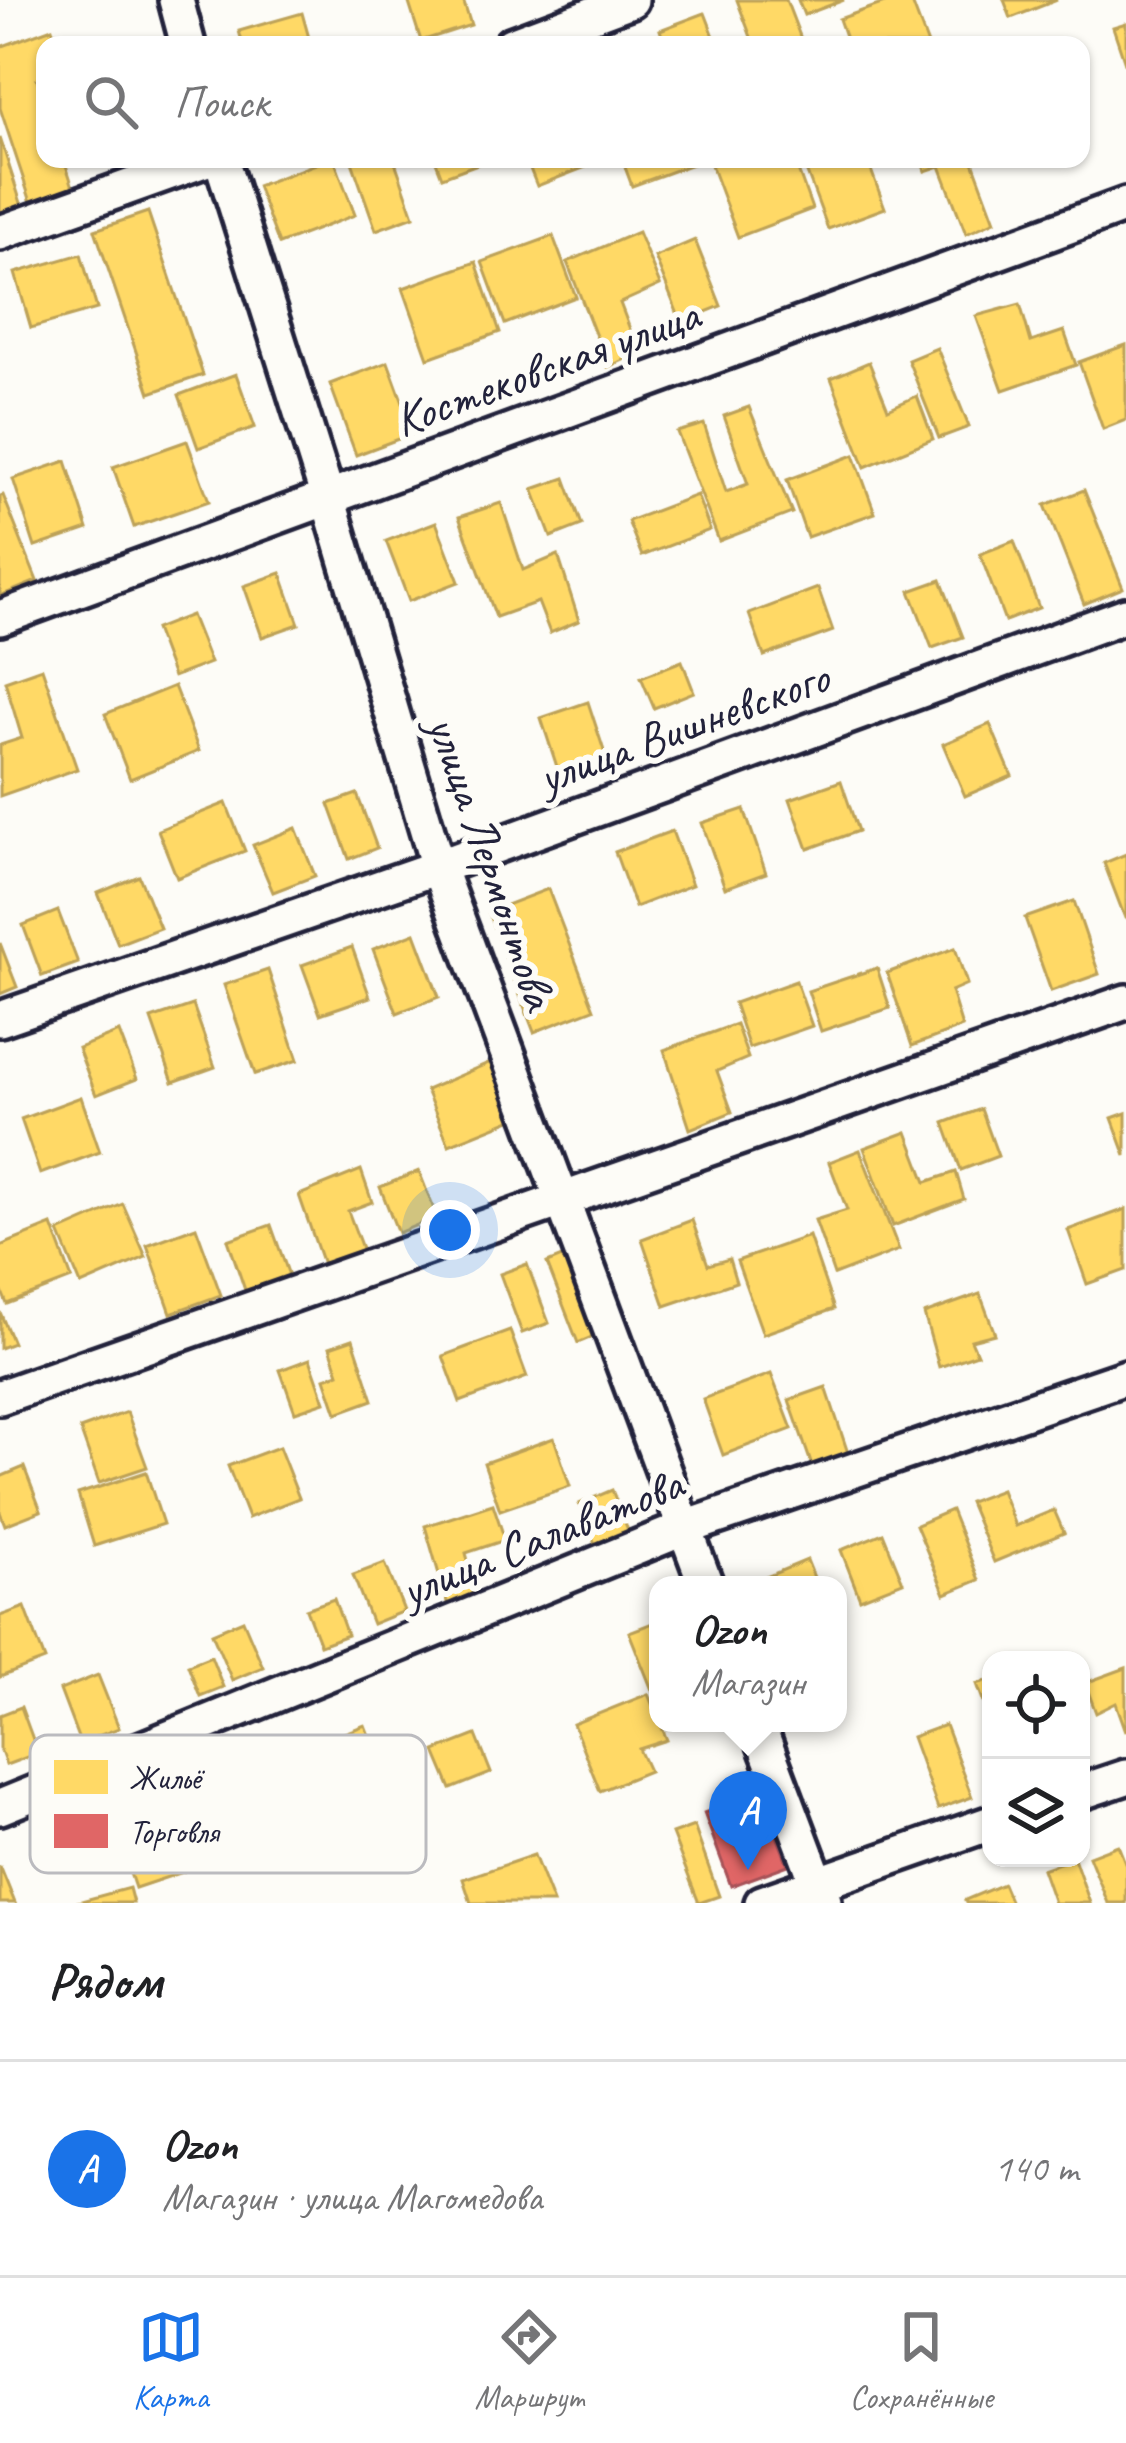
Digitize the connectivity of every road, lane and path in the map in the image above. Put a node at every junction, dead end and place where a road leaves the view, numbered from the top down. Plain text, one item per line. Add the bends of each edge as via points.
1 (176, 0) edge
2 (632, 0) edge
3 (186, 36) edge
4 (536, 36) edge
5 (182, 168) edge
6 (224, 168) edge
7 (1126, 205) edge
8 (0, 233) edge
9 (328, 498) junction
10 (1126, 616) edge
11 (0, 618) edge
12 (438, 867) junction
13 (1126, 1002) edge
14 (0, 1019) edge
15 (562, 1200) junction
16 (1126, 1377) edge
17 (0, 1396) edge
18 (685, 1528) junction
19 (703, 1576) edge
20 (760, 1732) edge
21 (177, 1735) edge
22 (1126, 1777) edge
23 (1090, 1789) edge
24 (30, 1795) edge
25 (0, 1807) edge
26 (982, 1827) edge
27 (820, 1893) edge
28 (761, 1903) edge

1 - 3 street
2 - 4 street
5 - 8 street
6 - 9 street, улица Лермонтова
7 - 9 street, Костековская улица
9 - 11 street, Костековская улица
9 - 12 street, улица Лермонтова
10 - 12 street, улица Вишневского
12 - 14 street, улица Вишневского
12 - 15 street, улица Лермонтова
13 - 15 street
15 - 17 street
15 - 18 street, улица Лермонтова
16 - 18 street, улица Салаватова
18 - 19 street, улица Лермонтова
18 - 21 street, улица Салаватова
20 - 27 street
22 - 23 street
24 - 25 street, улица Салаватова
26 - 27 street
27 - 28 street

